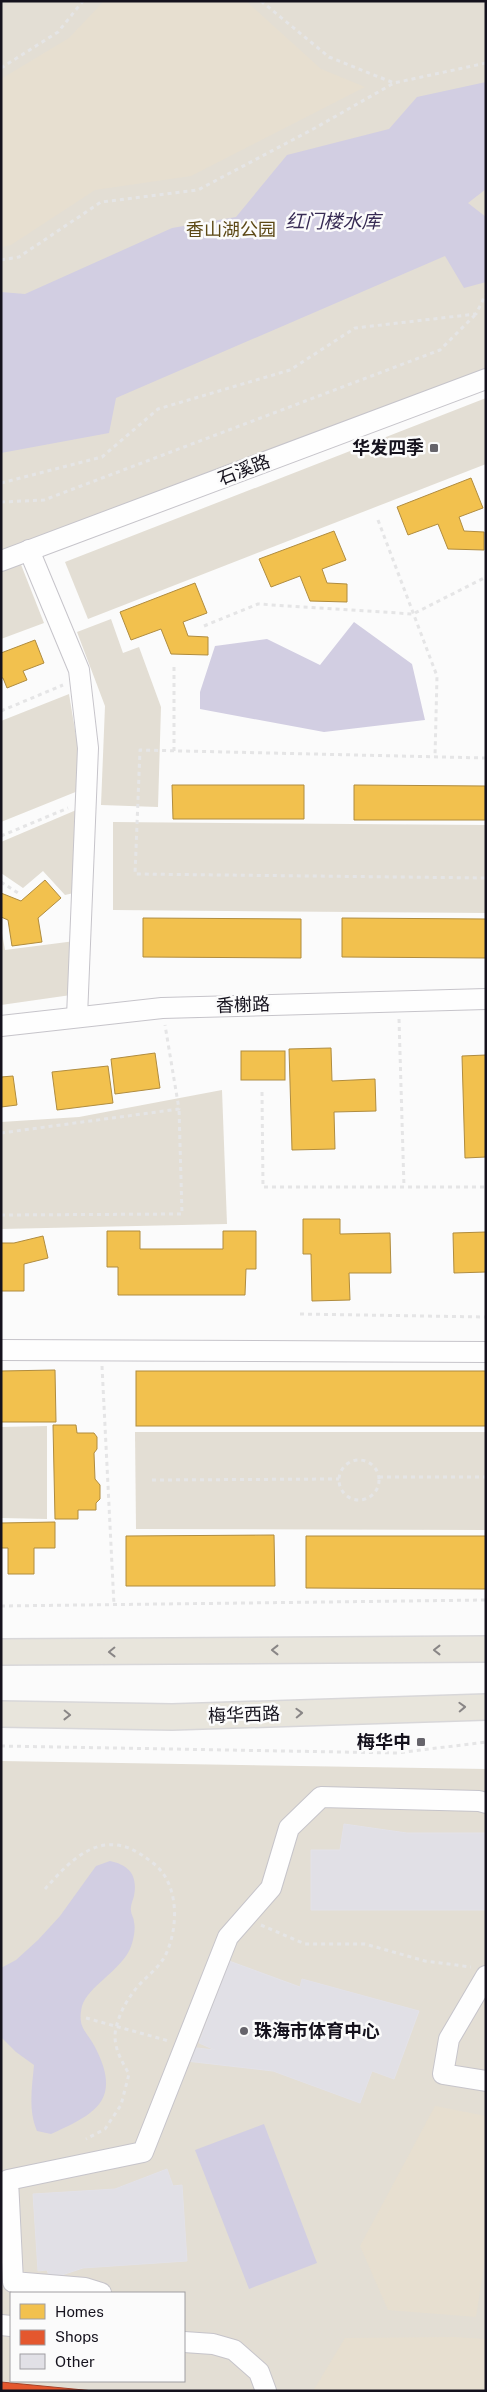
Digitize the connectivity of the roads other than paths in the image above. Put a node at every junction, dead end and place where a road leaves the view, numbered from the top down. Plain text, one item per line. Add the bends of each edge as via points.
1 (486, 379) edge
2 (29, 550) junction
3 (1, 561) edge
4 (486, 998) edge
5 (77, 1017) junction
6 (1, 1026) edge
7 (1, 1350) edge
8 (486, 1352) edge
9 (486, 1650) edge
10 (1, 1652) edge
11 (486, 1707) edge
12 (7, 1716) edge
13 (486, 1803) edge
14 (481, 1972) edge
15 (486, 2081) edge
16 (98, 2292) edge
17 (185, 2342) edge
18 (266, 2391) edge

1 - 2 street, 石溪路
2 - 3 street, 石溪路
2 - 5 street via 79,670 88,748
4 - 5 street, 香榭路 via 162,1008
5 - 6 street, 香榭路
7 - 8 street
9 -> 10 main road
12 -> 11 main road, 梅华西路 via 172,1717
13 - 16 street via 321,1797 289,1828 271,1888 228,1937 144,2152 8,2180 13,2282
14 - 15 street via 448,2039 442,2074
17 - 18 street via 213,2344 234,2350 259,2372

